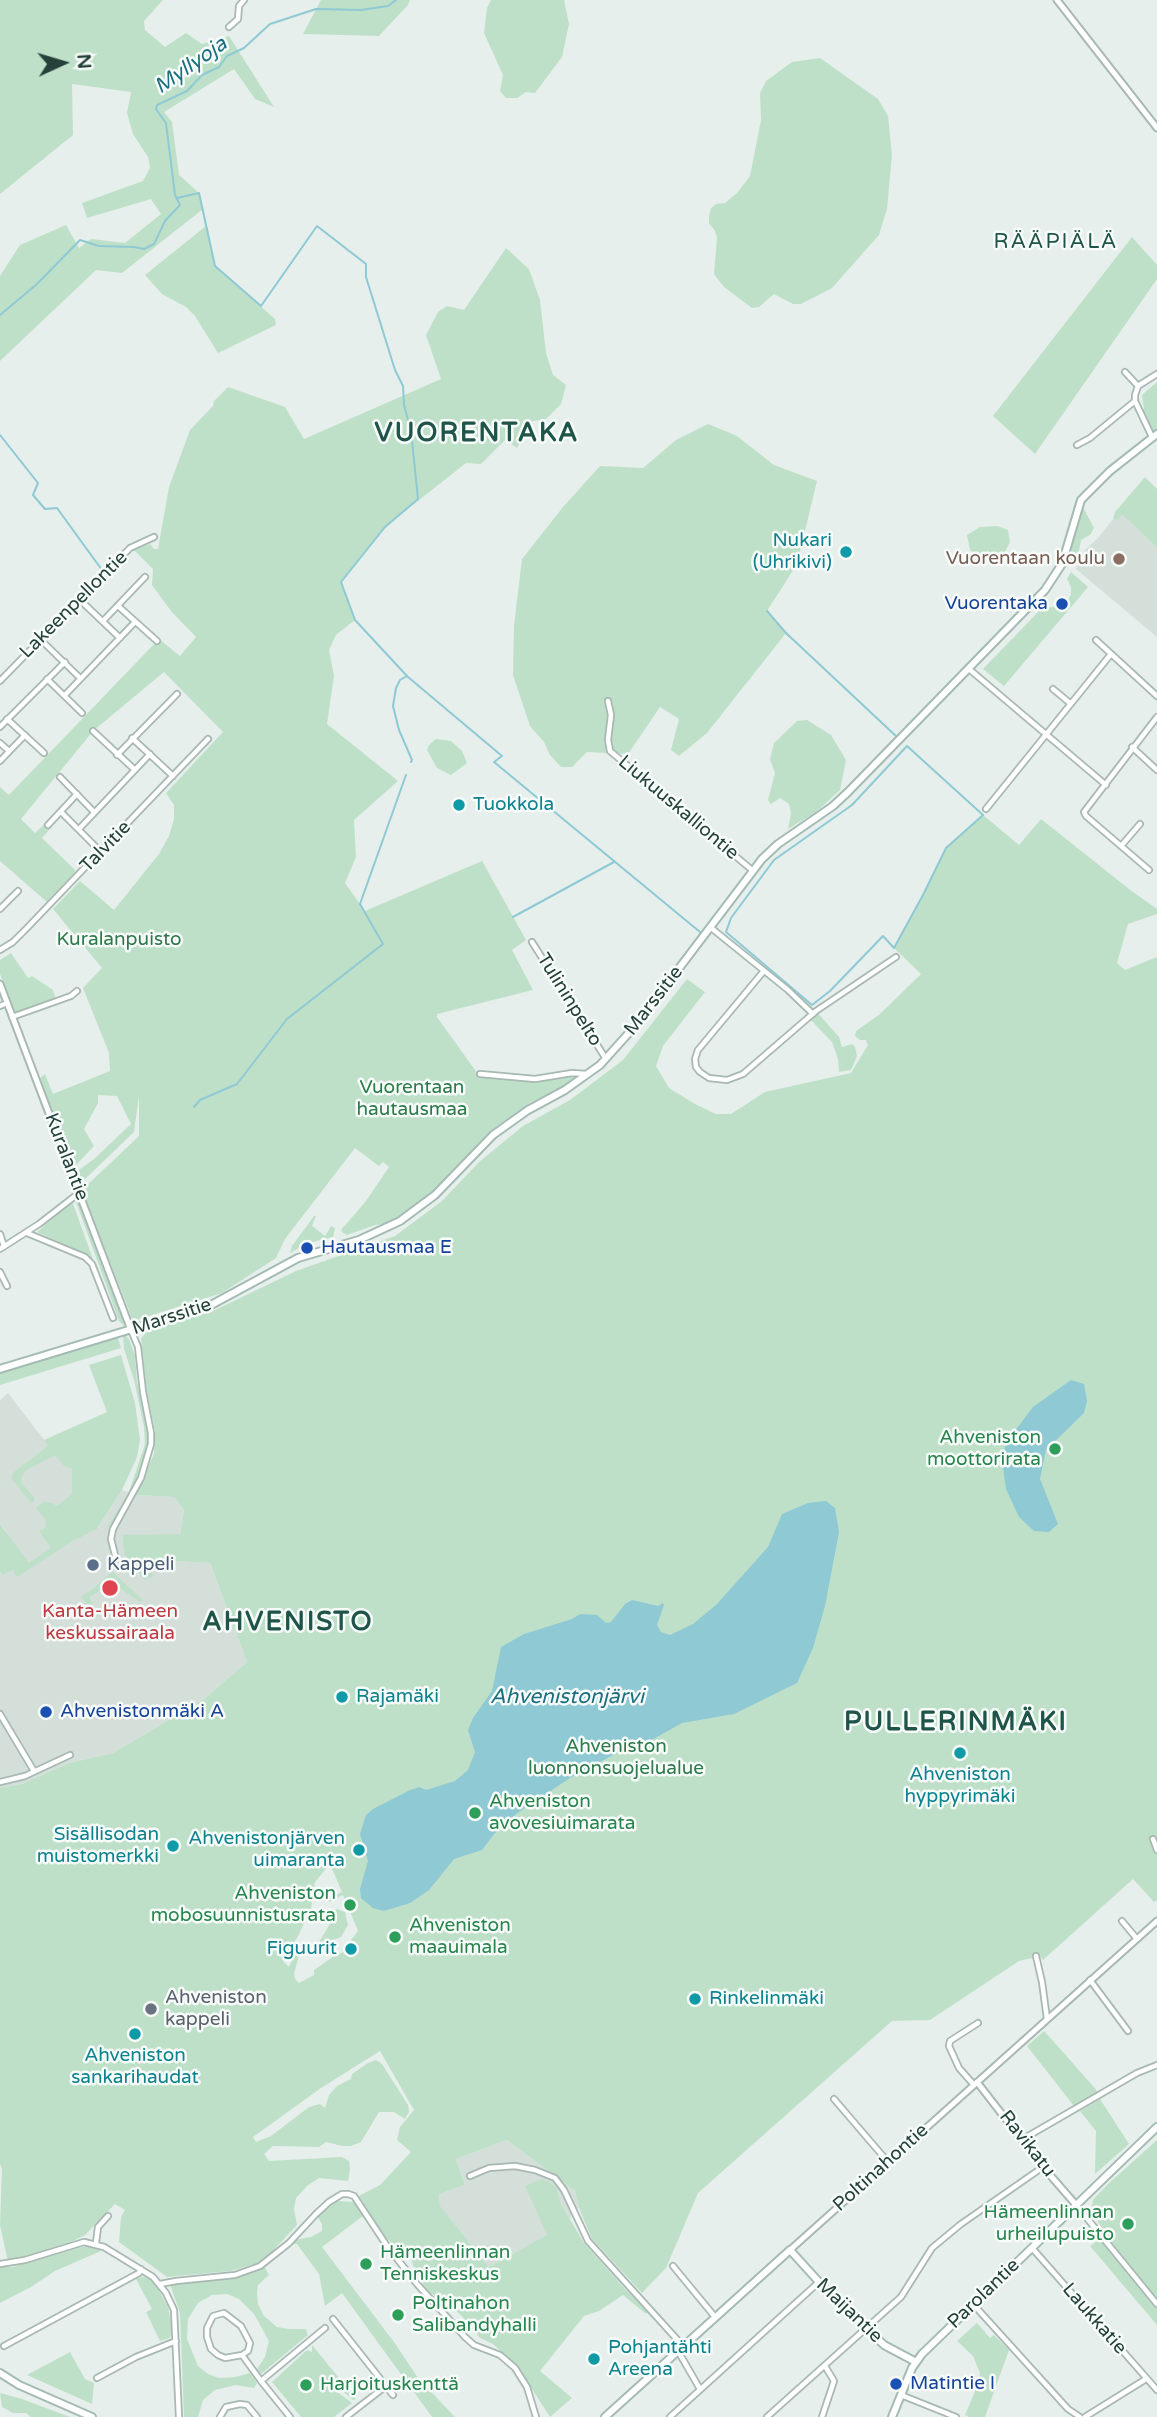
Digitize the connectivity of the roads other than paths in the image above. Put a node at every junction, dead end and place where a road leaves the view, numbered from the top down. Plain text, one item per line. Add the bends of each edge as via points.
1 (244, 0) edge
2 (1057, 0) edge
3 (229, 27) dead end
4 (1157, 128) edge
5 (1125, 372) dead end
6 (1157, 374) edge
7 (1138, 386) junction
8 (1135, 401) junction
9 (1155, 436) edge
10 (1077, 445) dead end
11 (154, 537) dead end
12 (145, 577) dead end
13 (79, 599) junction
14 (118, 606) junction
15 (103, 621) junction
16 (135, 622) junction
17 (120, 638) junction
18 (40, 639) junction
19 (1096, 640) dead end
20 (157, 641) dead end
21 (1111, 654) junction
22 (65, 662) junction
23 (969, 669) junction
24 (80, 678) junction
25 (47, 679) junction
26 (0, 681) edge
27 (1053, 689) dead end
28 (177, 694) dead end
29 (65, 695) junction
30 (1157, 696) edge
31 (608, 701) dead end
32 (1071, 704) junction
33 (82, 713) dead end
34 (1157, 717) edge
35 (8, 719) junction
36 (0, 727) edge
37 (93, 731) dead end
38 (25, 735) junction
39 (1048, 735) junction
40 (132, 738) junction
41 (208, 739) dead end
42 (0, 743) edge
43 (1132, 747) junction
44 (9, 751) junction
45 (44, 753) dead end
46 (150, 754) junction
47 (117, 755) junction
48 (0, 761) edge
49 (135, 770) junction
50 (1157, 770) edge
51 (173, 776) junction
52 (60, 777) dead end
53 (1105, 785) junction
54 (77, 794) junction
55 (986, 808) dead end
56 (61, 812) junction
57 (94, 812) junction
58 (1140, 824) dead end
59 (48, 825) dead end
60 (79, 828) junction
61 (1121, 846) junction
62 (101, 852) junction
63 (752, 870) junction
64 (1149, 870) dead end
65 (18, 891) dead end
66 (0, 909) edge
67 (710, 927) junction
68 (532, 942) dead end
69 (0, 950) edge
70 (896, 957) dead end
71 (763, 972) junction
72 (0, 984) edge
73 (77, 991) dead end
74 (7, 1003) junction
75 (0, 1006) edge
76 (813, 1014) junction
77 (12, 1017) junction
78 (606, 1059) junction
79 (480, 1074) dead end
80 (587, 1074) junction
81 (79, 1192) junction
82 (27, 1233) junction
83 (0, 1234) edge
84 (2, 1247) edge
85 (0, 1272) edge
86 (6, 1286) dead end
87 (113, 1318) dead end
88 (131, 1330) junction
89 (0, 1369) edge
90 (116, 1559) dead end
91 (0, 1714) edge
92 (70, 1755) dead end
93 (34, 1771) junction
94 (0, 1782) edge
95 (1153, 1839) dead end
96 (1157, 1850) edge
97 (1122, 1921) dead end
98 (1157, 1921) edge
99 (1137, 1939) junction
100 (1036, 1956) dead end
101 (1090, 1980) junction
102 (1047, 2019) junction
103 (978, 2023) dead end
104 (1128, 2031) dead end
105 (1157, 2065) edge
106 (976, 2083) junction
107 (834, 2099) dead end
108 (1157, 2127) edge
109 (1023, 2139) junction
110 (888, 2162) junction
111 (1043, 2166) junction
112 (470, 2176) dead end
113 (1077, 2206) junction
114 (108, 2216) dead end
115 (96, 2244) junction
116 (1032, 2248) junction
117 (790, 2250) junction
118 (0, 2264) edge
119 (673, 2266) dead end
120 (142, 2269) junction
121 (818, 2281) junction
122 (160, 2284) junction
123 (973, 2303) junction
124 (1157, 2304) edge
125 (715, 2317) junction
126 (333, 2319) dead end
127 (325, 2328) dead end
128 (867, 2329) junction
129 (176, 2341) junction
130 (4, 2346) dead end
131 (681, 2348) junction
132 (242, 2355) junction
133 (916, 2362) junction
134 (825, 2366) junction
135 (0, 2373) edge
136 (97, 2378) dead end
137 (1146, 2379) junction
138 (261, 2381) junction
139 (386, 2386) junction
140 (700, 2389) junction
141 (1157, 2390) edge
142 (393, 2395) dead end
143 (901, 2395) junction
144 (1068, 2409) junction
145 (92, 2417) edge
146 (179, 2417) edge
147 (220, 2417) edge
148 (257, 2417) edge
149 (290, 2417) edge
150 (346, 2417) edge
151 (536, 2417) edge
152 (605, 2417) edge
153 (670, 2417) edge
154 (767, 2417) edge
155 (821, 2417) edge
156 (892, 2417) edge
157 (956, 2417) edge
158 (1069, 2417) edge
159 (1084, 2417) edge

1 - 3 street via 238,19
2 - 4 street
5 - 7 street
6 - 7 street
7 - 8 street
8 - 9 street
8 - 10 street
9 - 23 main road, Marssitie via 1088,492 1076,513 1055,577
11 - 13 street, Lakeenpellontie via 130,548
12 - 14 street
13 - 15 street
13 - 18 street, Lakeenpellontie
14 - 15 street
14 - 16 street
15 - 17 street
16 - 17 street
16 - 20 street
17 - 24 street
18 - 22 street
18 - 26 street, Lakeenpellontie
19 - 21 street
21 - 30 street
21 - 32 street
22 - 24 street
22 - 25 street
23 - 39 street
23 - 63 main road, Marssitie via 833,806 778,844
24 - 29 street
25 - 29 street
25 - 35 street
27 - 32 street
28 - 40 street
29 - 33 street
31 - 63 street, Liukuuskalliontie via 610,751
32 - 39 street
34 - 43 street
35 - 36 street
35 - 38 street
37 - 47 street
38 - 44 street
38 - 45 street
39 - 53 street
39 - 55 street
40 - 46 street
40 - 47 street
41 - 51 street, Talvitie
42 - 44 street
43 - 50 street
43 - 53 street
44 - 48 street
46 - 49 street
46 - 51 street
47 - 49 street
49 - 57 street
51 - 62 street, Talvitie
52 - 54 street
53 - 61 street via 1084,812
54 - 56 street
54 - 57 street
56 - 59 street
56 - 60 street
57 - 60 street
58 - 61 street
60 - 62 street
61 - 64 street
62 - 69 street, Talvitie
63 - 67 main road, Marssitie
65 - 66 street
67 - 71 street
67 - 78 main road, Marssitie
68 - 78 street, Tulininpelto
70 - 76 street
71 - 76 street
71 - 76 street via 698,1050 695,1059 700,1072 719,1080 743,1074
72 - 74 street, Kuralantie
73 - 77 street
74 - 75 street
74 - 77 street, Kuralantie
77 - 81 street, Kuralantie
78 - 80 main road, Marssitie
79 - 80 street via 535,1079
80 - 88 main road, Marssitie via 493,1135 435,1195 400,1221 359,1240 298,1258 211,1305
81 - 82 street
81 - 88 street, Kuralantie
82 - 84 street
82 - 87 street via 85,1257 97,1273
83 - 84 street
85 - 86 street
88 - 89 main road, Marssitie
88 - 90 street via 152,1433 141,1478 113,1529
91 - 93 street
92 - 93 street
93 - 94 street
95 - 96 street
97 - 99 street
98 - 99 street, Poltinahontie
99 - 101 street, Poltinahontie
100 - 102 street
101 - 102 street, Poltinahontie
101 - 104 street
102 - 106 street, Poltinahontie
103 - 106 street via 949,2046 959,2068
105 - 109 street
106 - 109 street, Ravikatu
106 - 110 street, Poltinahontie
107 - 110 street
108 - 113 main road, Parolantie
109 - 111 street, Ravikatu
110 - 117 street, Poltinahontie
111 - 113 street, Ravikatu
111 - 128 street via 932,2248 901,2297
112 - 131 street via 489,2168 515,2166 555,2178 588,2241
113 - 116 main road, Parolantie
113 - 124 street
114 - 115 street via 98,2227
115 - 118 street via 84,2242
115 - 120 street
116 - 123 main road, Parolantie
116 - 137 street, Laukkatie
117 - 121 main road, Maijantie
117 - 125 main road, Poltinahontie
119 - 125 street
120 - 122 street
120 - 130 street
121 - 128 main road, Maijantie
121 - 140 street
122 - 129 street via 174,2310
122 - 151 street via 235,2275 260,2266 342,2194 354,2196 387,2246 469,2342 500,2355 514,2368 527,2387
123 - 133 main road, Parolantie
123 - 144 street
125 - 131 main road, Poltinahontie
126 - 139 street
127 - 138 street
128 - 133 main road, Maijantie via 884,2345
128 - 134 street
129 - 136 street
129 - 146 street
131 - 140 street
131 - 152 main road, Poltinahontie
132 - 132 street via 250,2343 241,2326 224,2313 213,2316 207,2328 211,2349 221,2357
132 - 138 street
133 - 143 main road, Parolantie
134 - 154 street
134 - 155 street via 834,2381
135 - 145 main road
137 - 141 street, Laukkatie
137 - 159 street
138 - 149 street
139 - 142 street
139 - 150 street
140 - 153 street
143 - 156 main road, Parolantie
143 - 157 street
144 - 158 street
144 - 159 street
147 - 148 street via 226,2407 240,2404

